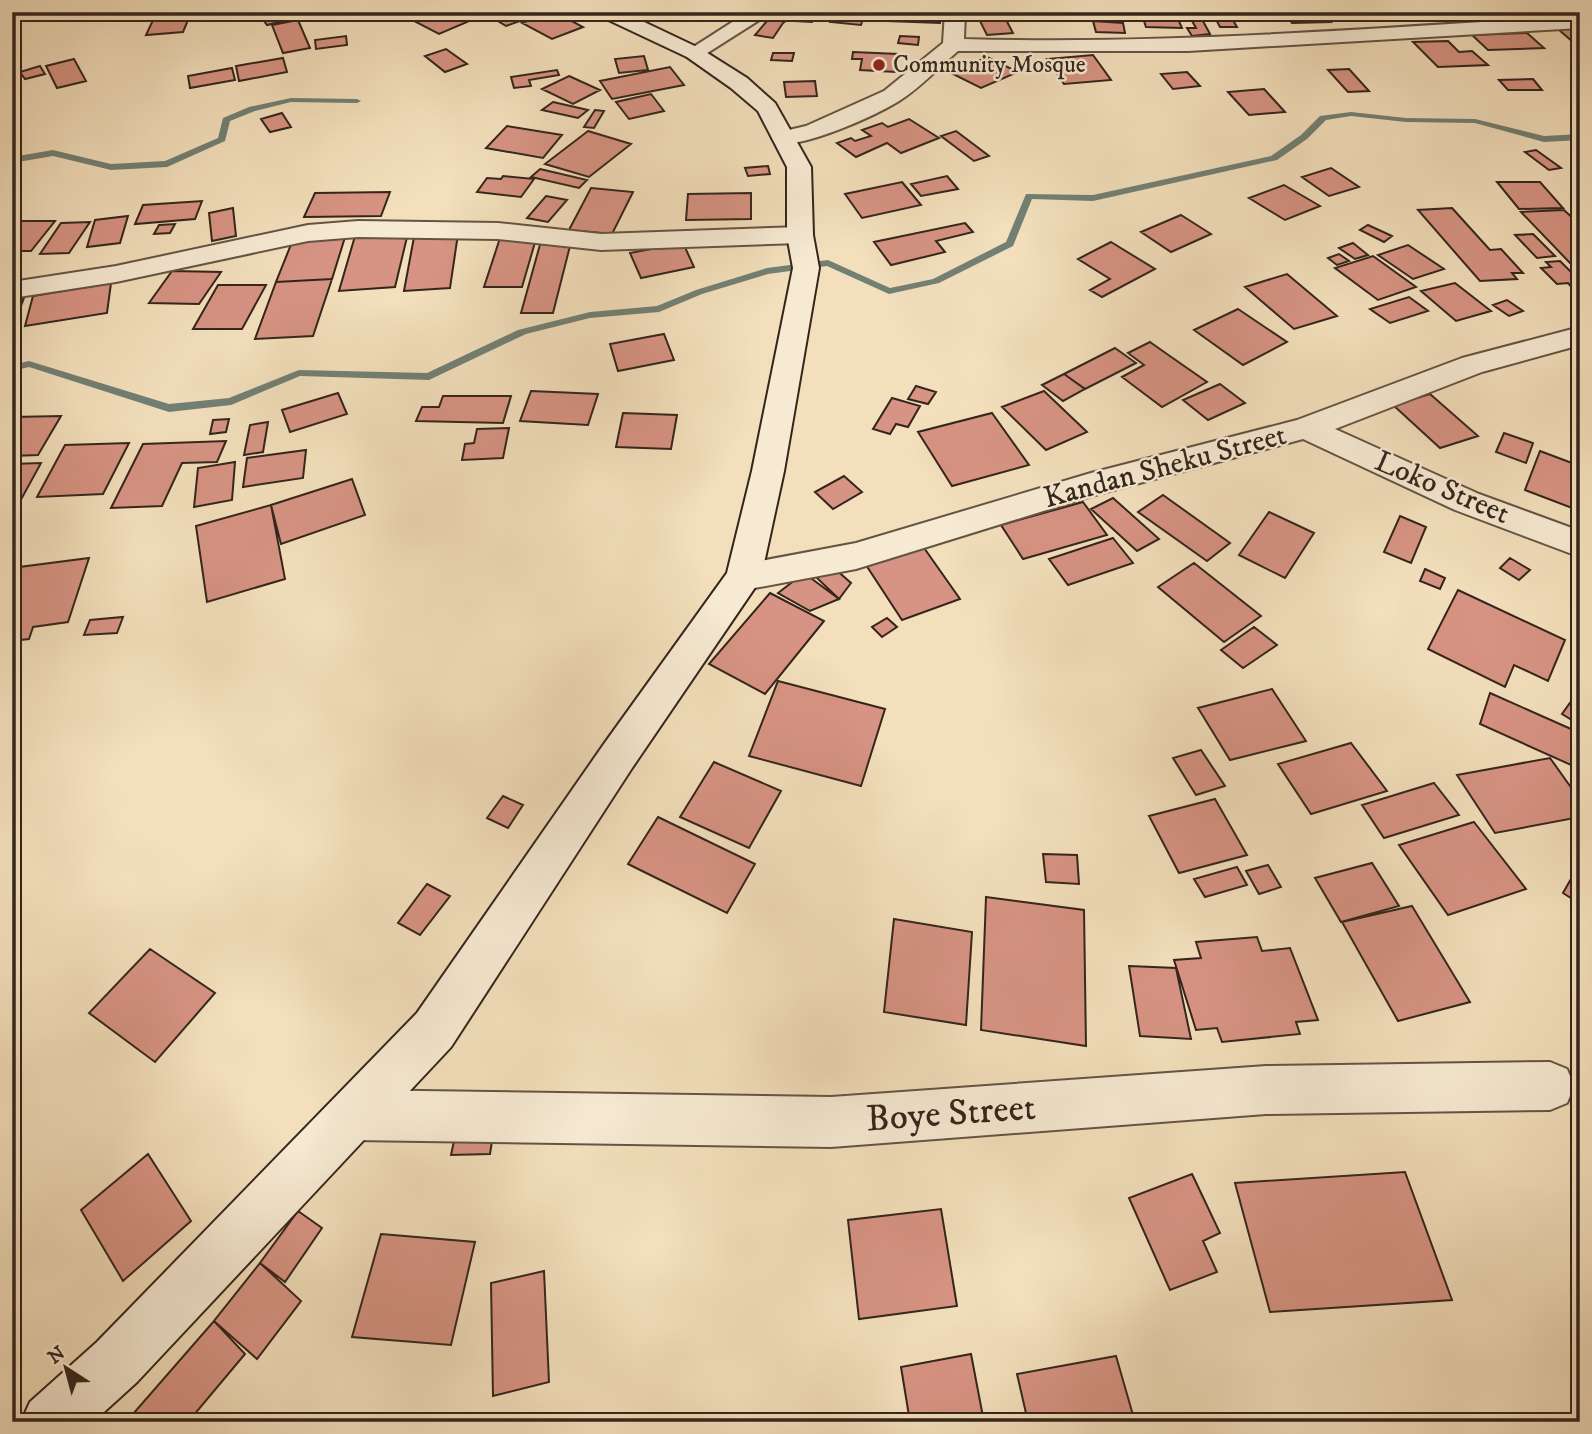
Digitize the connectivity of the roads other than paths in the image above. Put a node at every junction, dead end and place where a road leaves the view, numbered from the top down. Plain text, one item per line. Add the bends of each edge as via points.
1 (607, 12) edge
2 (762, 12) edge
3 (955, 12) edge
4 (1580, 22) edge
5 (953, 45) junction
6 (694, 53) junction
7 (785, 138) junction
8 (800, 235) junction
9 (12, 290) edge
10 (1580, 336) edge
11 (1306, 428) junction
12 (1580, 544) edge
13 (744, 577) junction
14 (1550, 1086) dead end
15 (352, 1115) junction
16 (50, 1422) edge

1 - 6 street
2 - 6 street
3 - 5 street
4 - 5 street via 1050,49
5 - 7 street via 892,96 813,132
6 - 7 street via 767,108
7 - 8 street via 799,167
8 - 9 street via 601,242 498,231 358,229 308,233 116,274
8 - 13 street via 806,268
10 - 11 street, Kandan Sheku Street via 1472,365
11 - 12 street, Loko Street via 1467,502
11 - 13 street, Kandan Sheku Street via 1091,485 856,556
13 - 15 street via 434,1030
14 - 15 street, Boye Street via 1266,1090 831,1122
15 - 16 street via 117,1362

